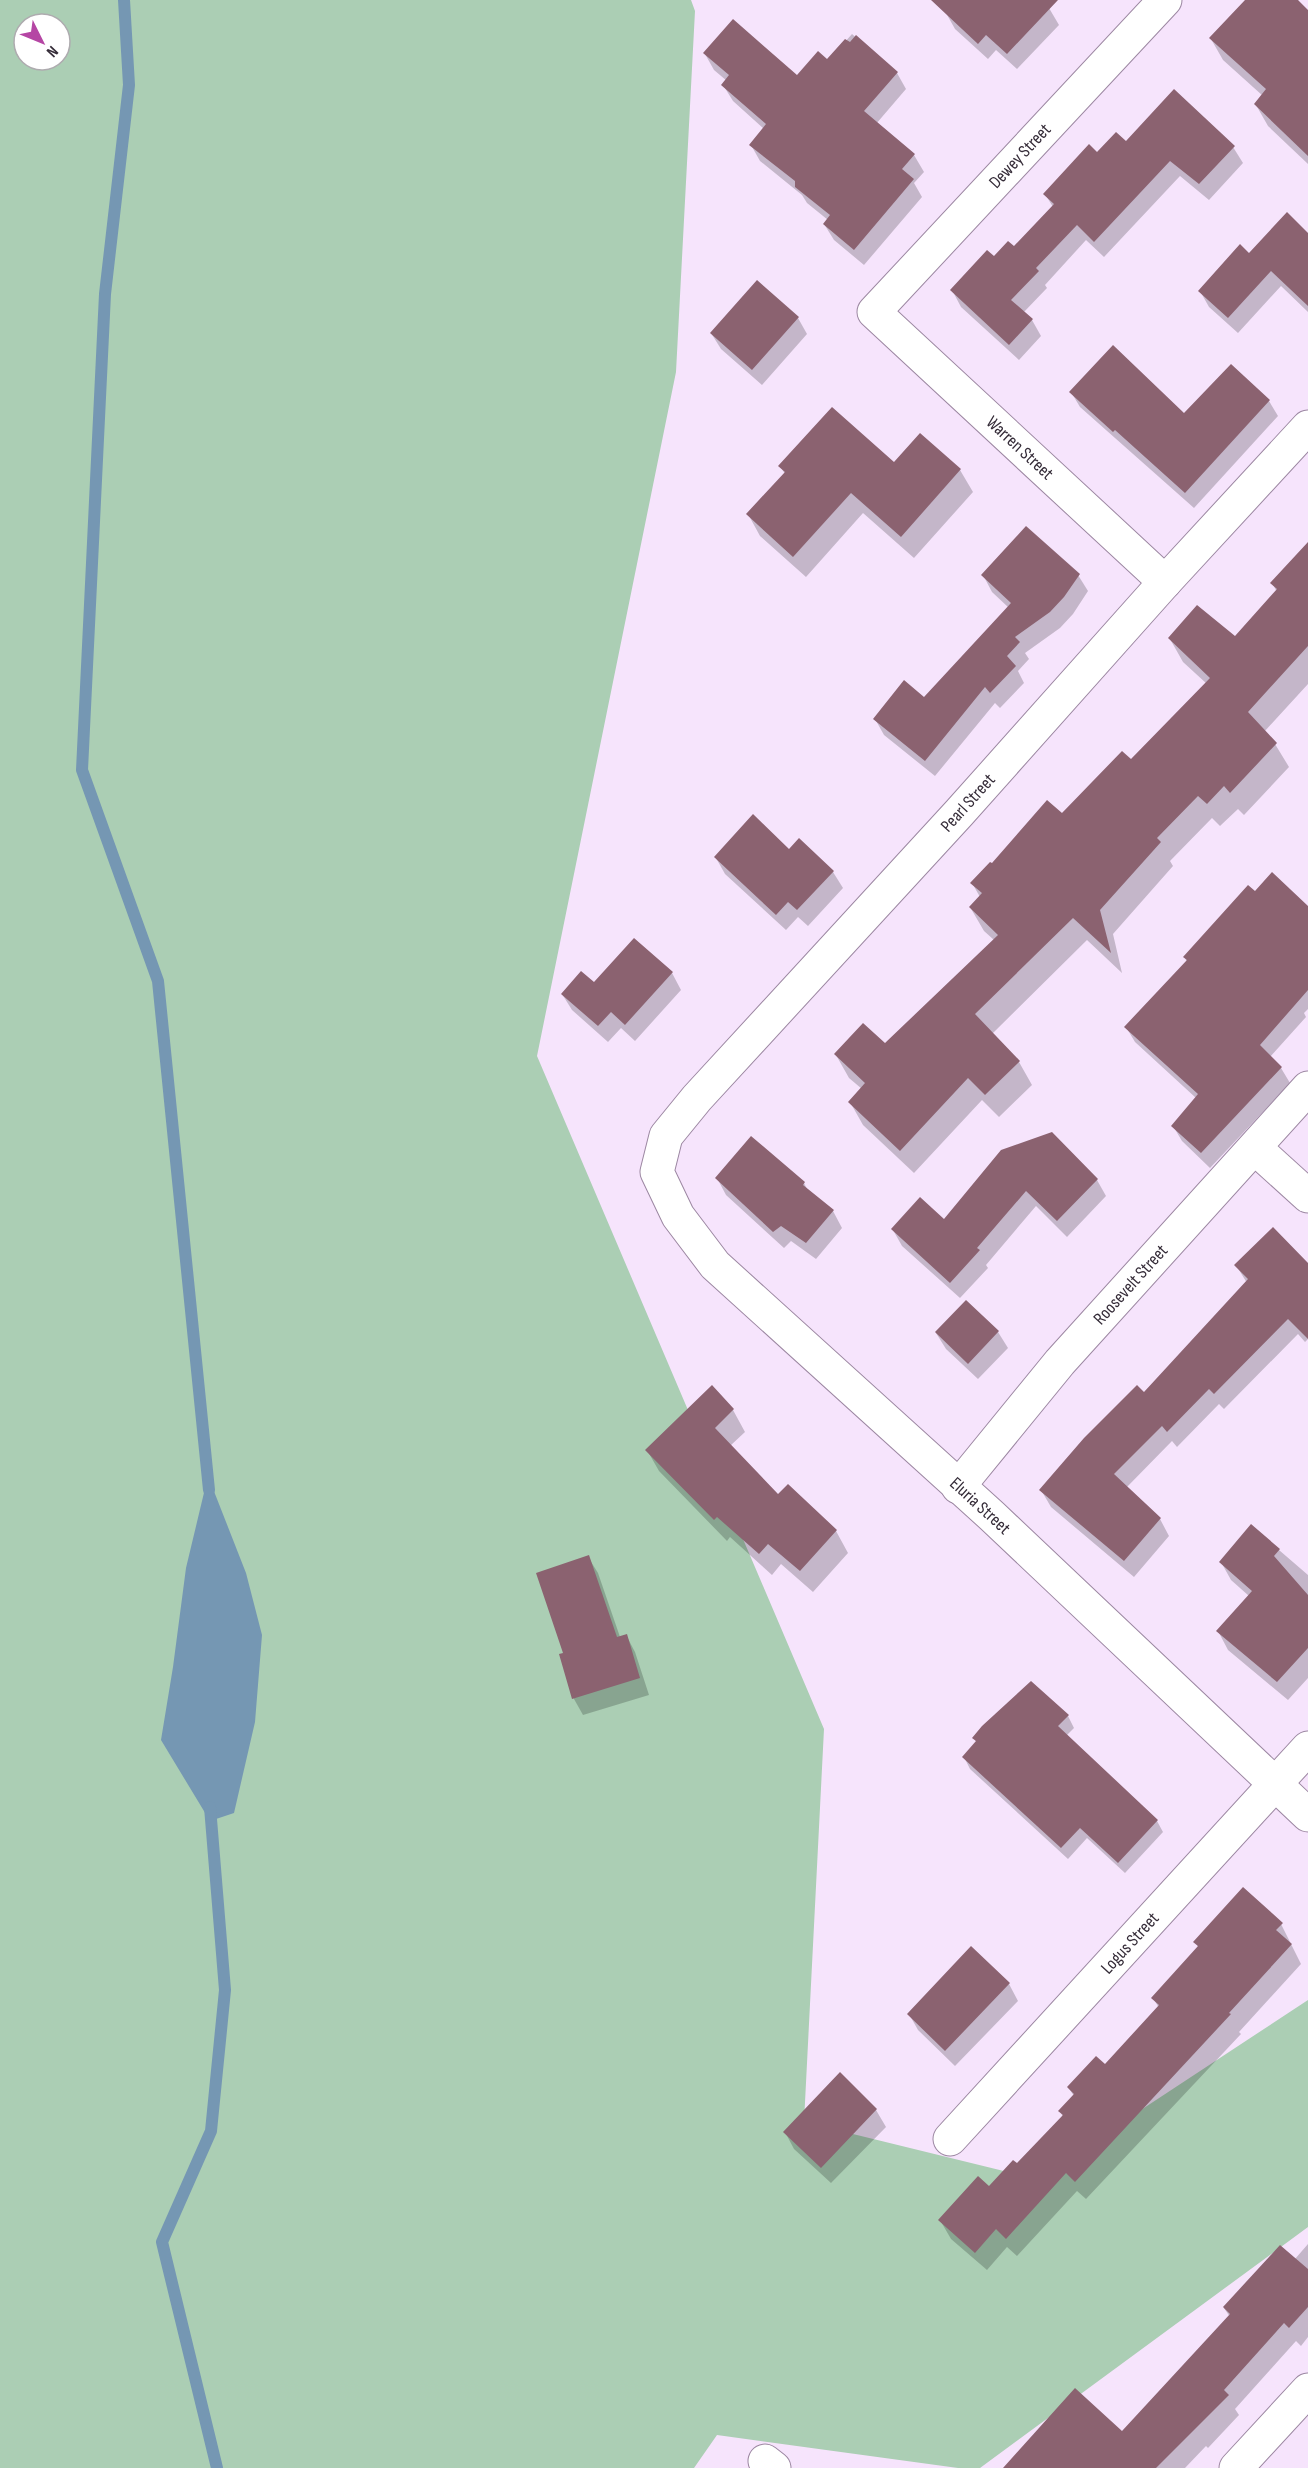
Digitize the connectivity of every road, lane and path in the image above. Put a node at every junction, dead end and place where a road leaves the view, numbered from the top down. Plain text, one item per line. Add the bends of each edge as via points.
1 (1148, 6) edge
2 (874, 312) joint
3 (1308, 427) edge
4 (1165, 582) junction
5 (1308, 1088) edge
6 (1255, 1148) junction
7 (664, 1191) joint
8 (1308, 1196) edge
9 (958, 1487) junction
10 (1308, 1748) edge
11 (1275, 1784) junction
12 (1308, 1815) edge
13 (950, 2139) dead end
14 (1308, 2391) edge
15 (1236, 2468) edge

1 - 2 street, Dewey Street
2 - 4 street, Warren Street
3 - 4 street, Pearl Street
4 - 7 street, Pearl Street via 680,1118 666,1136 660,1153 657,1172
5 - 6 street, Roosevelt Street
6 - 8 street
6 - 9 street, Roosevelt Street via 1060,1362
7 - 9 street, Eluria Street via 715,1265
9 - 11 street, Eluria Street
10 - 11 street, Logus Street
11 - 12 street, Eluria Street
11 - 13 street, Logus Street
14 - 15 street

